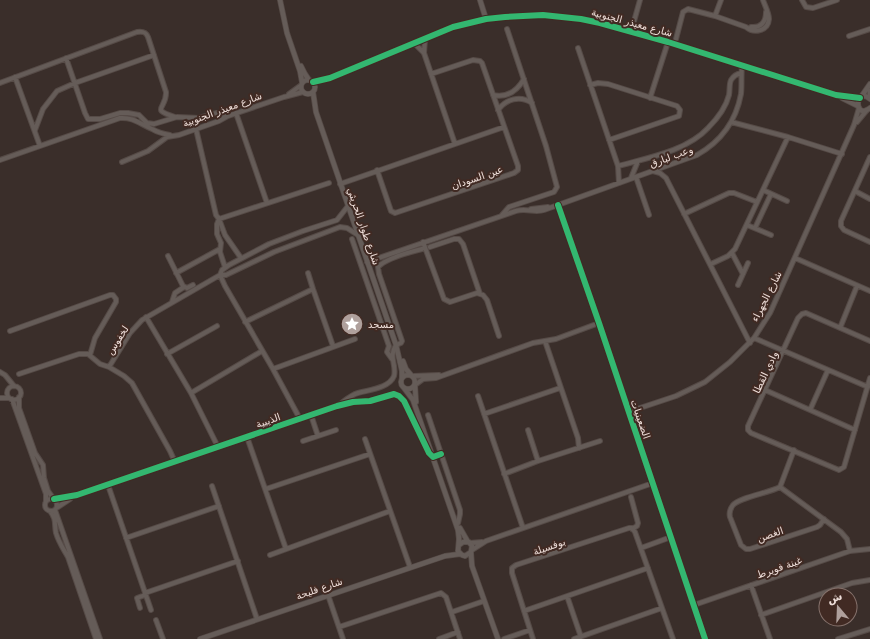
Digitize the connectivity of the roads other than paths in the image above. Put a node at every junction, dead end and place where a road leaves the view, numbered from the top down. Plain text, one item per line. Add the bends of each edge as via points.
1 (280, 0) edge
2 (283, 0) edge
3 (480, 0) edge
4 (640, 0) edge
5 (720, 0) edge
6 (763, 0) edge
7 (802, 0) edge
8 (837, 0) edge
9 (715, 16) junction
10 (486, 19) junction
11 (507, 29) dead end
12 (870, 29) edge
13 (631, 32) junction
14 (848, 36) dead end
15 (425, 38) junction
16 (676, 39) dead end
17 (668, 42) junction
18 (414, 43) junction
19 (578, 48) dead end
20 (424, 53) junction
21 (154, 55) junction
22 (66, 58) junction
23 (742, 66) junction
24 (741, 73) junction
25 (431, 74) junction
26 (15, 77) junction
27 (330, 78) junction
28 (524, 79) junction
29 (311, 81) junction
30 (0, 83) edge
31 (75, 83) junction
32 (301, 84) junction
33 (870, 84) edge
34 (590, 85) junction
35 (314, 91) junction
36 (870, 91) edge
37 (304, 93) junction
38 (509, 94) junction
39 (836, 94) junction
40 (493, 95) junction
41 (284, 97) junction
42 (650, 98) junction
43 (860, 98) junction
44 (870, 99) edge
45 (511, 100) junction
46 (532, 103) junction
47 (858, 107) junction
48 (869, 109) edge
49 (498, 110) junction
50 (316, 112) junction
51 (236, 113) junction
52 (228, 116) junction
53 (175, 117) junction
54 (731, 122) junction
55 (854, 126) junction
56 (504, 127) junction
57 (196, 129) junction
58 (35, 130) junction
59 (170, 135) junction
60 (788, 137) junction
61 (609, 140) junction
62 (455, 144) junction
63 (40, 146) junction
64 (842, 154) junction
65 (870, 157) edge
66 (0, 160) edge
67 (638, 160) junction
68 (122, 162) dead end
69 (618, 166) junction
70 (667, 166) junction
71 (377, 170) junction
72 (653, 171) junction
73 (634, 178) junction
74 (666, 178) junction
75 (620, 182) junction
76 (329, 183) dead end
77 (340, 184) junction
78 (763, 190) junction
79 (855, 191) junction
80 (771, 194) junction
81 (870, 199) edge
82 (787, 201) dead end
83 (757, 202) junction
84 (267, 203) junction
85 (558, 205) junction
86 (348, 206) junction
87 (649, 214) dead end
88 (684, 214) junction
89 (502, 216) junction
90 (219, 219) junction
91 (747, 225) junction
92 (755, 228) junction
93 (358, 235) junction
94 (771, 236) dead end
95 (352, 239) dead end
96 (423, 242) junction
97 (870, 242) edge
98 (430, 247) dead end
99 (220, 249) junction
100 (422, 249) dead end
101 (732, 253) junction
102 (168, 256) dead end
103 (240, 258) junction
104 (795, 258) junction
105 (367, 262) junction
106 (748, 263) dead end
107 (711, 264) junction
108 (225, 267) junction
109 (176, 273) junction
110 (308, 273) dead end
111 (743, 274) junction
112 (220, 275) junction
113 (193, 285) dead end
114 (738, 285) dead end
115 (857, 286) junction
116 (187, 289) junction
117 (313, 289) junction
118 (870, 291) edge
119 (480, 294) junction
120 (172, 302) junction
121 (391, 311) junction
122 (385, 313) junction
123 (146, 317) junction
124 (245, 322) junction
125 (599, 324) junction
126 (216, 326) dead end
127 (397, 327) junction
128 (840, 328) junction
129 (390, 330) junction
130 (10, 331) dead end
131 (499, 336) dead end
132 (754, 338) junction
133 (355, 339) dead end
134 (545, 341) junction
135 (870, 341) edge
136 (750, 343) junction
137 (396, 345) junction
138 (333, 346) junction
139 (262, 351) junction
140 (784, 351) junction
141 (167, 354) junction
142 (90, 355) junction
143 (392, 359) junction
144 (109, 367) junction
145 (273, 369) junction
146 (828, 370) junction
147 (0, 372) edge
148 (19, 374) dead end
149 (441, 375) junction
150 (412, 376) junction
151 (402, 378) junction
152 (870, 378) edge
153 (8, 379) junction
154 (415, 385) junction
155 (14, 386) junction
156 (868, 387) junction
157 (404, 388) junction
158 (560, 388) junction
159 (765, 390) junction
160 (8, 391) junction
161 (191, 393) junction
162 (351, 396) junction
163 (478, 396) dead end
164 (19, 397) junction
165 (0, 398) edge
166 (11, 398) junction
167 (353, 402) junction
168 (337, 406) junction
169 (810, 410) junction
170 (628, 412) junction
171 (484, 414) junction
172 (310, 415) junction
173 (428, 415) dead end
174 (300, 419) junction
175 (336, 430) dead end
176 (528, 430) dead end
177 (856, 430) junction
178 (318, 436) junction
179 (247, 437) junction
180 (365, 439) dead end
181 (303, 441) dead end
182 (600, 441) dead end
183 (218, 447) junction
184 (579, 448) junction
185 (794, 450) junction
186 (370, 454) junction
187 (441, 454) junction
188 (434, 456) junction
189 (538, 461) junction
190 (175, 462) junction
191 (504, 474) junction
192 (652, 484) junction
193 (108, 485) junction
194 (212, 486) dead end
195 (780, 487) junction
196 (266, 489) junction
197 (78, 495) junction
198 (631, 497) dead end
199 (53, 498) junction
200 (46, 501) junction
201 (219, 506) junction
202 (56, 509) junction
203 (50, 511) junction
204 (390, 511) junction
205 (824, 519) junction
206 (458, 523) junction
207 (523, 528) junction
208 (632, 529) junction
209 (671, 537) junction
210 (126, 538) junction
211 (486, 541) junction
212 (469, 542) junction
213 (459, 546) junction
214 (641, 548) junction
215 (286, 549) junction
216 (870, 549) edge
217 (850, 551) junction
218 (471, 552) junction
219 (270, 555) dead end
220 (462, 555) junction
221 (445, 556) junction
222 (238, 561) junction
223 (472, 566) junction
224 (410, 567) junction
225 (648, 568) junction
226 (870, 580) edge
227 (750, 585) junction
228 (145, 594) junction
229 (328, 595) junction
230 (567, 596) junction
231 (484, 601) junction
232 (694, 605) junction
233 (140, 608) dead end
234 (662, 608) junction
235 (151, 610) dead end
236 (524, 610) junction
237 (452, 612) junction
238 (761, 615) junction
239 (257, 619) junction
240 (156, 620) dead end
241 (339, 627) junction
242 (870, 629) edge
243 (530, 630) junction
244 (458, 632) junction
245 (581, 637) junction
246 (96, 639) edge
247 (100, 639) edge
248 (163, 639) edge
249 (200, 639) edge
250 (343, 639) edge
251 (438, 639) edge
252 (460, 639) edge
253 (498, 639) edge
254 (504, 639) edge
255 (533, 639) edge
256 (574, 639) edge
257 (673, 639) edge
258 (705, 639) edge
259 (770, 639) edge
260 (838, 639) edge

1 - 32 street via 287,33 300,71
2 - 29 street via 295,46 304,72
3 - 10 street
4 - 13 street
5 - 9 street
6 - 9 street via 766,17 762,25 755,28
7 - 8 street via 806,7 813,8
9 - 16 street via 686,9
10 - 13 street, شارع معيذر الجنوبية via 524,15 562,17 600,23
10 - 15 street, شارع معيذر الجنوبية via 453,27
11 - 28 street
12 - 14 street
13 - 17 street, شارع معيذر الجنوبية
15 - 18 street, شارع معيذر الجنوبية
15 - 20 street
17 - 23 street, شارع معيذر الجنوبية
17 - 42 street
18 - 20 street
18 - 27 street, شارع معيذر الجنوبية
19 - 34 street
20 - 25 street
21 - 22 street via 147,35 140,31
21 - 31 street
21 - 53 street via 166,92 161,110
22 - 26 street
22 - 31 street
23 - 24 street, وعب لبارق
23 - 39 street, شارع معيذر الجنوبية
24 - 54 street, وعب لبارق via 740,96
24 - 67 street via 732,78 723,108 700,136 686,145
25 - 40 street, عين السودان via 473,60 480,61
25 - 62 street
26 - 30 street
26 - 58 street
27 - 29 street, شارع معيذر الجنوبية
27 - 35 street, شارع معيذر الجنوبية
28 - 38 street via 518,88
28 - 46 street
29 - 32 street via 305,80
29 - 35 street
31 - 53 street via 88,118 100,119 124,112 139,115 147,123 154,124
31 - 58 street via 57,92 43,109
32 - 37 street
32 - 41 street, شارع معيذر الجنوبية
33 - 43 street
34 - 42 street via 604,84
34 - 61 street
35 - 37 street
35 - 50 street, شارع طوار الحريثي
36 - 44 street
37 - 41 street, شارع معيذر الجنوبية
37 - 50 street, شارع طوار الحريثي
38 - 40 street
38 - 45 street
39 - 43 street, شارع معيذر الجنوبية
39 - 47 street, شارع معيذر الجنوبية
40 - 49 street, عين السودان
41 - 51 street, شارع معيذر الجنوبية
42 - 61 street via 677,106 680,113 676,117
43 - 44 street, شارع معيذر الجنوبية
43 - 47 street via 857,102
45 - 46 street via 524,99
45 - 49 street
46 - 89 street via 558,187 554,192 509,207
47 - 48 street, شارع معيذر الجنوبية via 862,110
47 - 55 street, شارع الجهراء
48 - 55 street, شارع الجهراء
49 - 56 street, عين السودان
50 - 77 street, شارع طوار الحريثي
51 - 52 street, شارع معيذر الجنوبية
51 - 84 street
52 - 53 street via 221,113 199,118
52 - 57 street, شارع معيذر الجنوبية
54 - 60 street
54 - 70 street, وعب لبارق via 720,138 705,150
55 - 64 street, شارع الجهراء
56 - 62 street
56 - 71 street, عين السودان via 518,170 395,214 391,211
57 - 59 street, شارع معيذر الجنوبية via 179,135
57 - 90 street
58 - 63 street
59 - 63 street via 153,130 135,120 120,118
59 - 68 street, شارع معيذر الجنوبية via 148,151
60 - 64 street
60 - 78 street
61 - 69 street
62 - 71 street
63 - 66 street
64 - 104 street, شارع الجهراء
65 - 79 street
67 - 69 street
67 - 73 street
69 - 75 street
70 - 72 street, وعب لبارق
70 - 74 street
71 - 77 street
72 - 73 street, وعب لبارق
72 - 74 street
73 - 75 street, وعب لبارق
73 - 87 street
74 - 88 street
75 - 85 street, وعب لبارق
76 - 84 street
77 - 86 street, شارع طوار الحريثي
78 - 80 street
78 - 83 street
79 - 81 street
79 - 97 street via 841,226 844,230
80 - 82 street
80 - 92 street
83 - 88 street via 729,193
83 - 91 street
84 - 90 street
85 - 89 street, وعب لبارق via 519,210
85 - 125 street, الضعينيات
86 - 93 street, شارع طوار الحريثي
86 - 103 street, لخفوس via 335,221 280,239
88 - 107 street
89 - 96 street, وعب لبارق
90 - 99 street via 216,230 221,243
90 - 103 street via 225,236
91 - 92 street
91 - 101 street
92 - 94 street
93 - 105 street, شارع طوار الحريثي
93 - 112 street, لخفوس via 340,227 274,252 226,275
95 - 143 street via 388,346 387,352
96 - 105 street, وعب لبارق
96 - 119 street via 444,298 450,302
98 - 119 street via 459,239
99 - 108 street
99 - 109 street
100 - 121 street via 401,255 378,267
101 - 107 street
101 - 111 street
102 - 109 street
103 - 108 street, لخفوس
104 - 115 street
104 - 132 street, شارع الجهراء via 770,312
105 - 122 street, شارع طوار الحريثي
106 - 111 street
107 - 136 street
108 - 112 street, لخفوس
109 - 116 street
110 - 117 street
111 - 114 street
112 - 116 street, لخفوس
112 - 124 street
113 - 116 street
115 - 118 street
115 - 128 street
116 - 120 street, لخفوس
116 - 120 street via 175,293
117 - 124 street
117 - 138 street
119 - 131 street via 487,300
120 - 123 street, لخفوس
121 - 122 street
121 - 127 street
122 - 129 street, شارع طوار الحريثي
123 - 141 street
123 - 144 street, لخفوس via 134,328
124 - 139 street
125 - 134 street
125 - 170 street, الضعينيات
126 - 141 street
127 - 129 street
127 - 137 street, الذيبية via 402,341
128 - 135 street, وادي القطا
128 - 140 street, وادي القطا via 806,313 802,314
129 - 137 street, شارع طوار الحريثي
130 - 142 street via 113,295 116,302 95,338
132 - 136 street, شارع الجهراء
132 - 140 street
133 - 138 street
134 - 149 street
134 - 158 street
136 - 170 street, شارع الجهراء via 705,382 676,396
137 - 143 street, الذيبية
137 - 150 street, شارع طوار الحريثي via 405,367
137 - 151 street, شارع طوار الحريثي
138 - 145 street
139 - 145 street
139 - 161 street
140 - 146 street
140 - 159 street, وادي القطا
141 - 161 street
142 - 144 street via 100,364
142 - 148 street via 81,353
143 - 162 street, الذيبية via 394,372 390,382
144 - 190 street, لخفوس via 132,383
145 - 174 street
146 - 156 street
146 - 169 street
147 - 153 street
149 - 150 street
149 - 154 street
150 - 151 street
150 - 154 street via 416,381
151 - 157 street
152 - 156 street, وادي القطا
153 - 155 street
153 - 160 street
154 - 157 street via 410,389
154 - 188 street via 416,399
155 - 160 street
155 - 164 street via 20,390
156 - 177 street, وادي القطا
157 - 188 street via 413,400
158 - 171 street
158 - 184 street via 578,438
159 - 169 street
159 - 185 street, وادي القطا via 748,430
160 - 165 street
160 - 166 street
161 - 183 street
162 - 167 street
162 - 168 street, الذيبية
163 - 171 street
164 - 166 street
164 - 199 street via 20,410 35,453 43,466 48,491
165 - 166 street
166 - 200 street via 46,494
167 - 168 street, الذيبية
167 - 188 street, الذيبية via 370,401 391,395 399,396 408,407 427,451
168 - 172 street, الذيبية
169 - 177 street
170 - 192 street, الضعينيات
171 - 191 street
172 - 174 street, الذيبية
172 - 178 street
173 - 187 street
174 - 179 street, الذيبية
175 - 178 street
176 - 189 street
177 - 185 street, وادي القطا via 842,470
178 - 181 street
179 - 183 street, الذيبية
179 - 196 street
180 - 186 street
182 - 184 street
183 - 190 street, الذيبية
184 - 189 street
185 - 195 street
186 - 196 street
186 - 204 street
187 - 188 street
187 - 206 street via 460,510
188 - 206 street
188 - 213 street via 458,530
189 - 191 street
190 - 193 street, الذيبية
191 - 207 street
192 - 207 street
192 - 209 street, الضعينيات
193 - 197 street, الذيبية
193 - 210 street
194 - 201 street
195 - 205 street
195 - 205 street, الغصن via 738,501 732,506 730,517 744,548 750,549 817,527
196 - 215 street
197 - 199 street, الذيبية
197 - 202 street, الذيبية
198 - 208 street via 638,523
199 - 200 street
199 - 202 street via 58,502
200 - 203 street via 45,506
201 - 210 street
201 - 222 street
202 - 203 street
202 - 247 street
203 - 246 street via 55,518 56,531 68,557
204 - 215 street
204 - 224 street
205 - 217 street via 844,535
206 - 212 street
207 - 211 street
208 - 214 street
208 - 236 street, بوفسيلة via 514,566 512,573
209 - 214 street
209 - 232 street, الضعينيات
210 - 228 street
211 - 212 street
211 - 218 street
212 - 213 street via 463,542
212 - 218 street via 472,546
213 - 220 street via 458,551
213 - 221 street, شارع فليحة
214 - 225 street
215 - 219 street
216 - 217 street, غينة فويرط
217 - 227 street, غينة فويرط
218 - 220 street
218 - 223 street
220 - 221 street, شارع فليحة
220 - 223 street
221 - 224 street, شارع فليحة
222 - 228 street
222 - 239 street
223 - 231 street
224 - 229 street, شارع فليحة
225 - 230 street
225 - 234 street
226 - 238 street
227 - 232 street, غينة فويرط
227 - 238 street
228 - 233 street via 137,598
228 - 235 street
229 - 239 street, شارع فليحة
229 - 241 street
230 - 236 street
230 - 245 street
231 - 237 street
231 - 253 street
232 - 258 street, الضعينيات
234 - 245 street
234 - 257 street
236 - 243 street, بوفسيلة
237 - 241 street via 445,595 438,593
237 - 244 street
238 - 259 street
239 - 249 street, شارع فليحة
240 - 248 street
241 - 250 street
242 - 260 street
243 - 254 street
243 - 255 street, بوفسيلة
244 - 251 street
244 - 252 street
245 - 256 street

